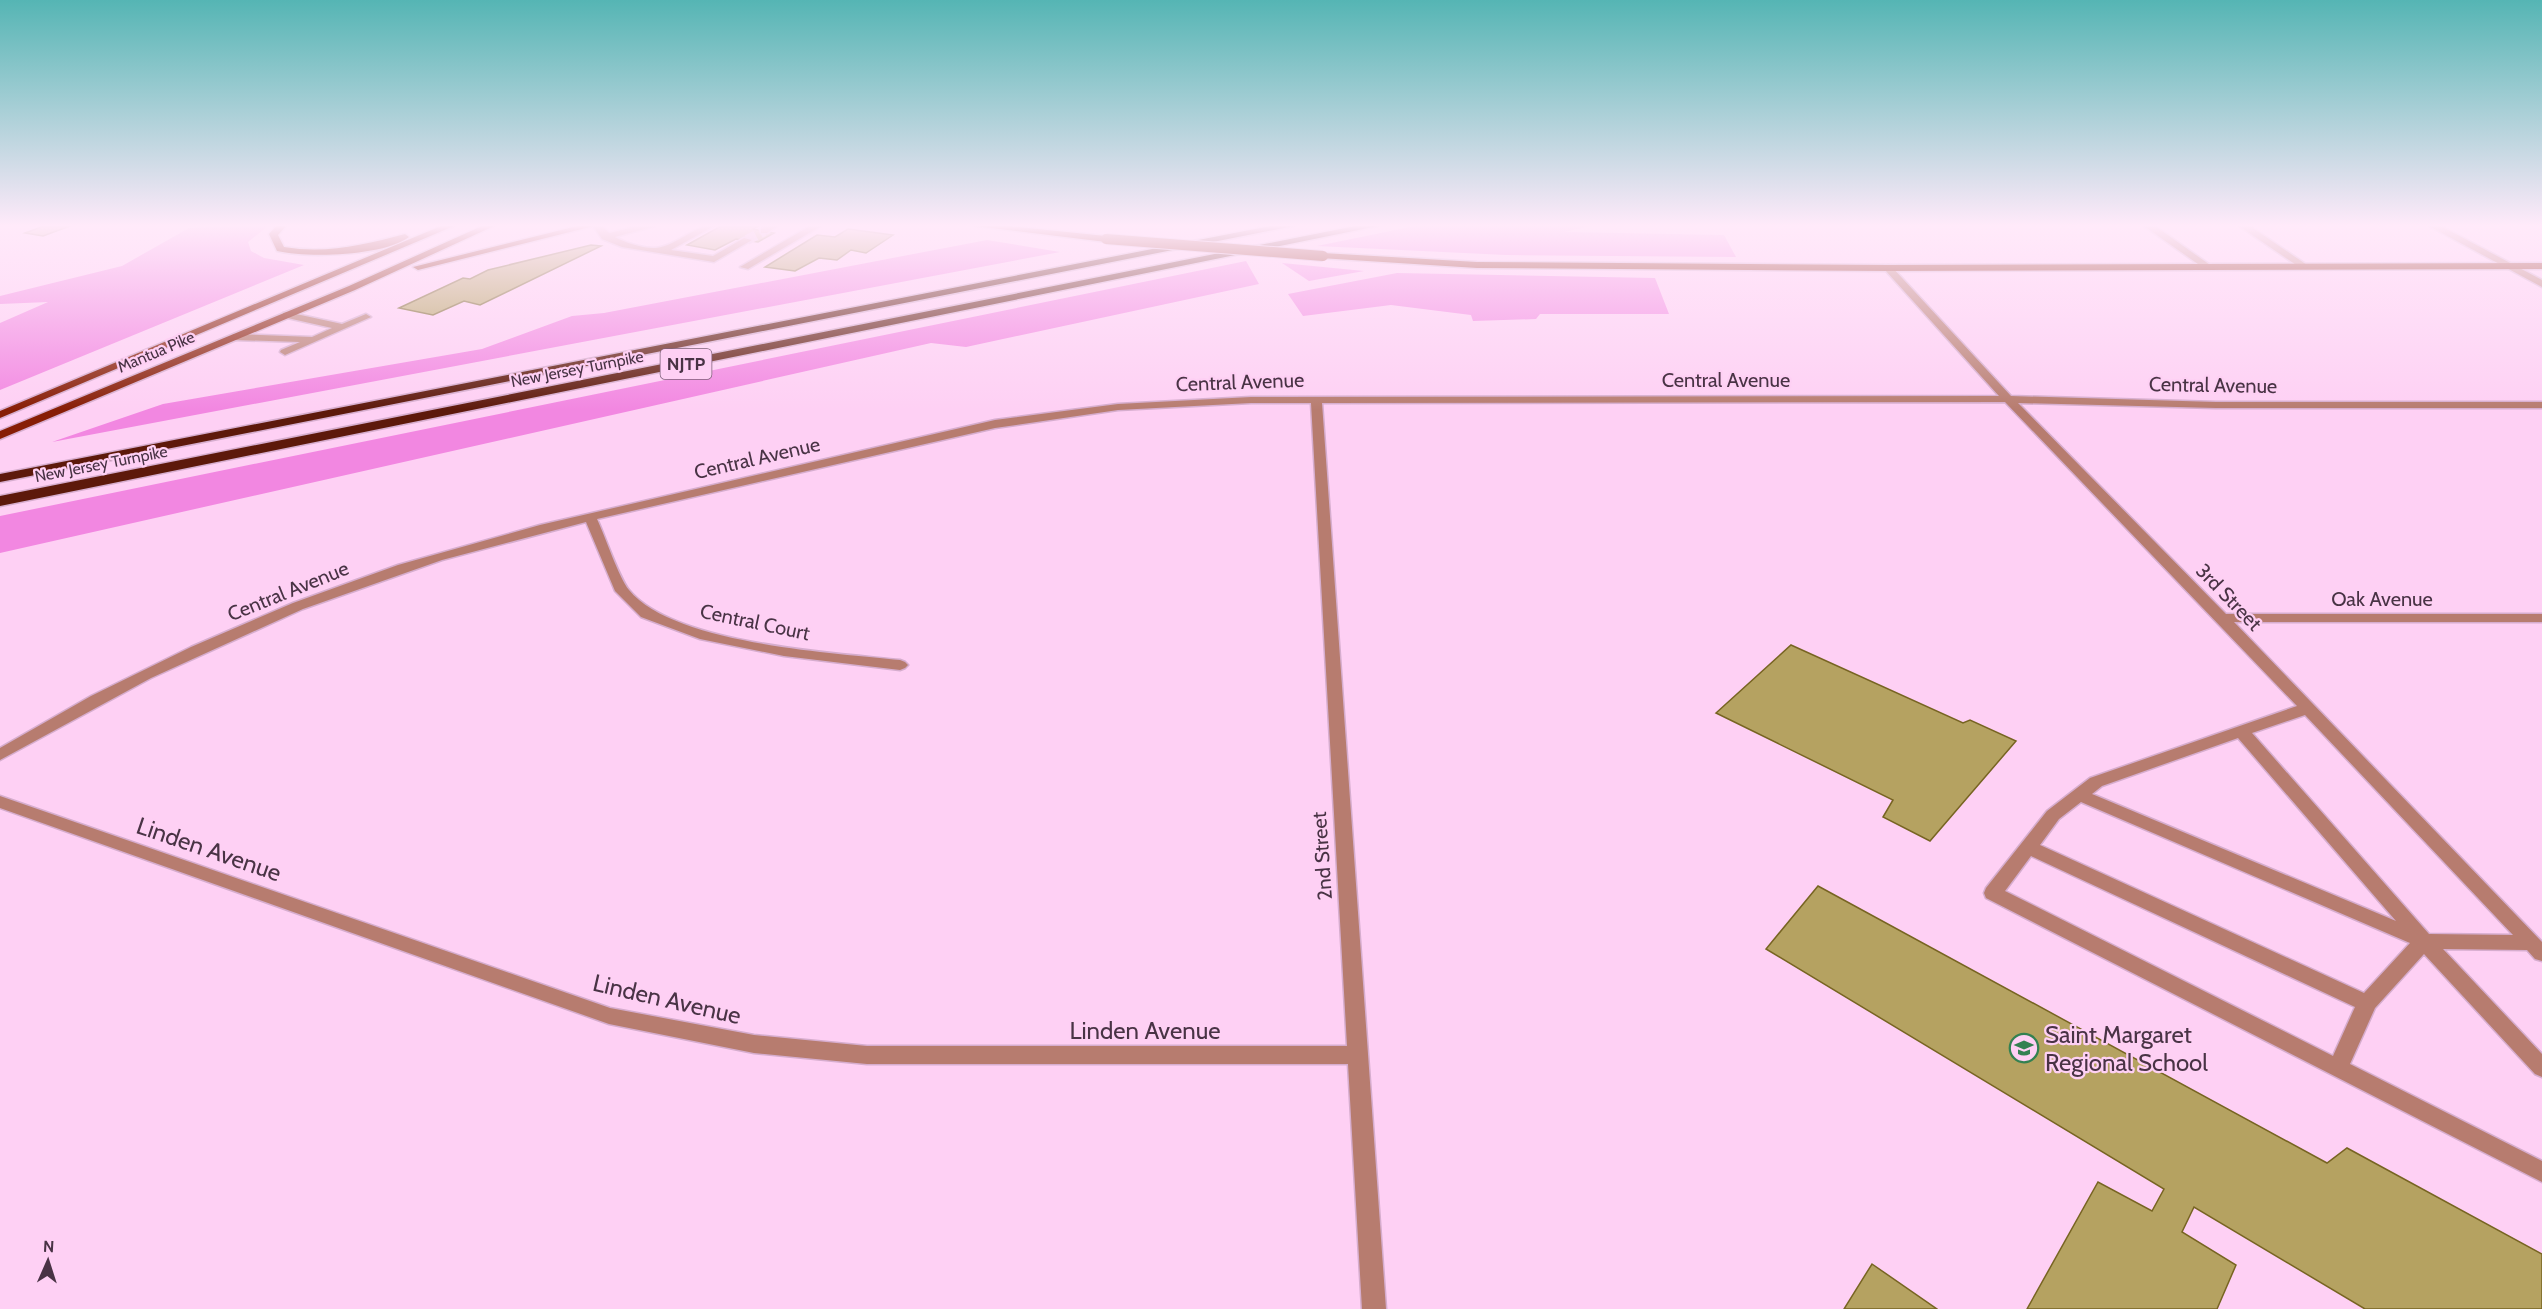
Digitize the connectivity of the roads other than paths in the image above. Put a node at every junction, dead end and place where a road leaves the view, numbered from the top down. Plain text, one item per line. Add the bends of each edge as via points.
1 (305, 287) edge
2 (355, 287) edge
3 (977, 287) edge
4 (1068, 287) edge
5 (1905, 287) edge
6 (352, 288) joint
7 (287, 315) junction
8 (366, 317) dead end
9 (342, 327) junction
10 (234, 337) junction
11 (315, 339) junction
12 (285, 352) dead end
13 (1316, 399) junction
14 (2008, 399) junction
15 (2542, 405) edge
16 (0, 415) edge
17 (0, 435) edge
18 (0, 478) edge
19 (0, 501) edge
20 (590, 517) junction
21 (2222, 618) junction
22 (2542, 618) edge
23 (900, 665) dead end
24 (2308, 708) junction
25 (2241, 731) junction
26 (0, 755) edge
27 (2079, 795) junction
28 (0, 802) edge
29 (2028, 847) junction
30 (2424, 941) junction
31 (2537, 949) edge
32 (2367, 1003) junction
33 (1357, 1056) junction
34 (2338, 1068) junction
35 (2542, 1068) edge
36 (2542, 1172) edge
37 (1374, 1309) edge

1 - 16 main road, Mantua Pike
2 - 6 main road
3 - 18 highway, New Jersey Turnpike / NJTP
4 - 19 highway, New Jersey Turnpike / NJTP
5 - 14 street, 3rd Street
6 - 7 main road, Mantua Pike
7 - 9 street
7 - 10 main road, Mantua Pike
8 - 9 street
9 - 11 street
10 - 11 street
10 - 17 main road, Mantua Pike
11 - 12 street
13 - 14 street, Central Avenue
13 - 20 street, Central Avenue via 1172,403 1041,416
13 - 33 street, 2nd Street
14 - 15 street, Central Avenue via 2216,405
14 - 21 street, 3rd Street
20 - 23 street, Central Court via 622,591 646,614 705,636 784,652
20 - 26 street, Central Avenue via 405,567 286,610 127,682
21 - 22 street, Oak Avenue
21 - 24 street, 3rd Street
24 - 25 street
24 - 31 street, 3rd Street
25 - 27 street via 2096,782
25 - 30 street
27 - 29 street via 2053,815
27 - 30 street
28 - 33 street, Linden Avenue via 609,1016 754,1044 867,1055
29 - 32 street
29 - 34 street via 1993,893
30 - 31 street
30 - 32 street
30 - 35 street
32 - 34 street
33 - 37 street, 2nd Street
34 - 36 street

